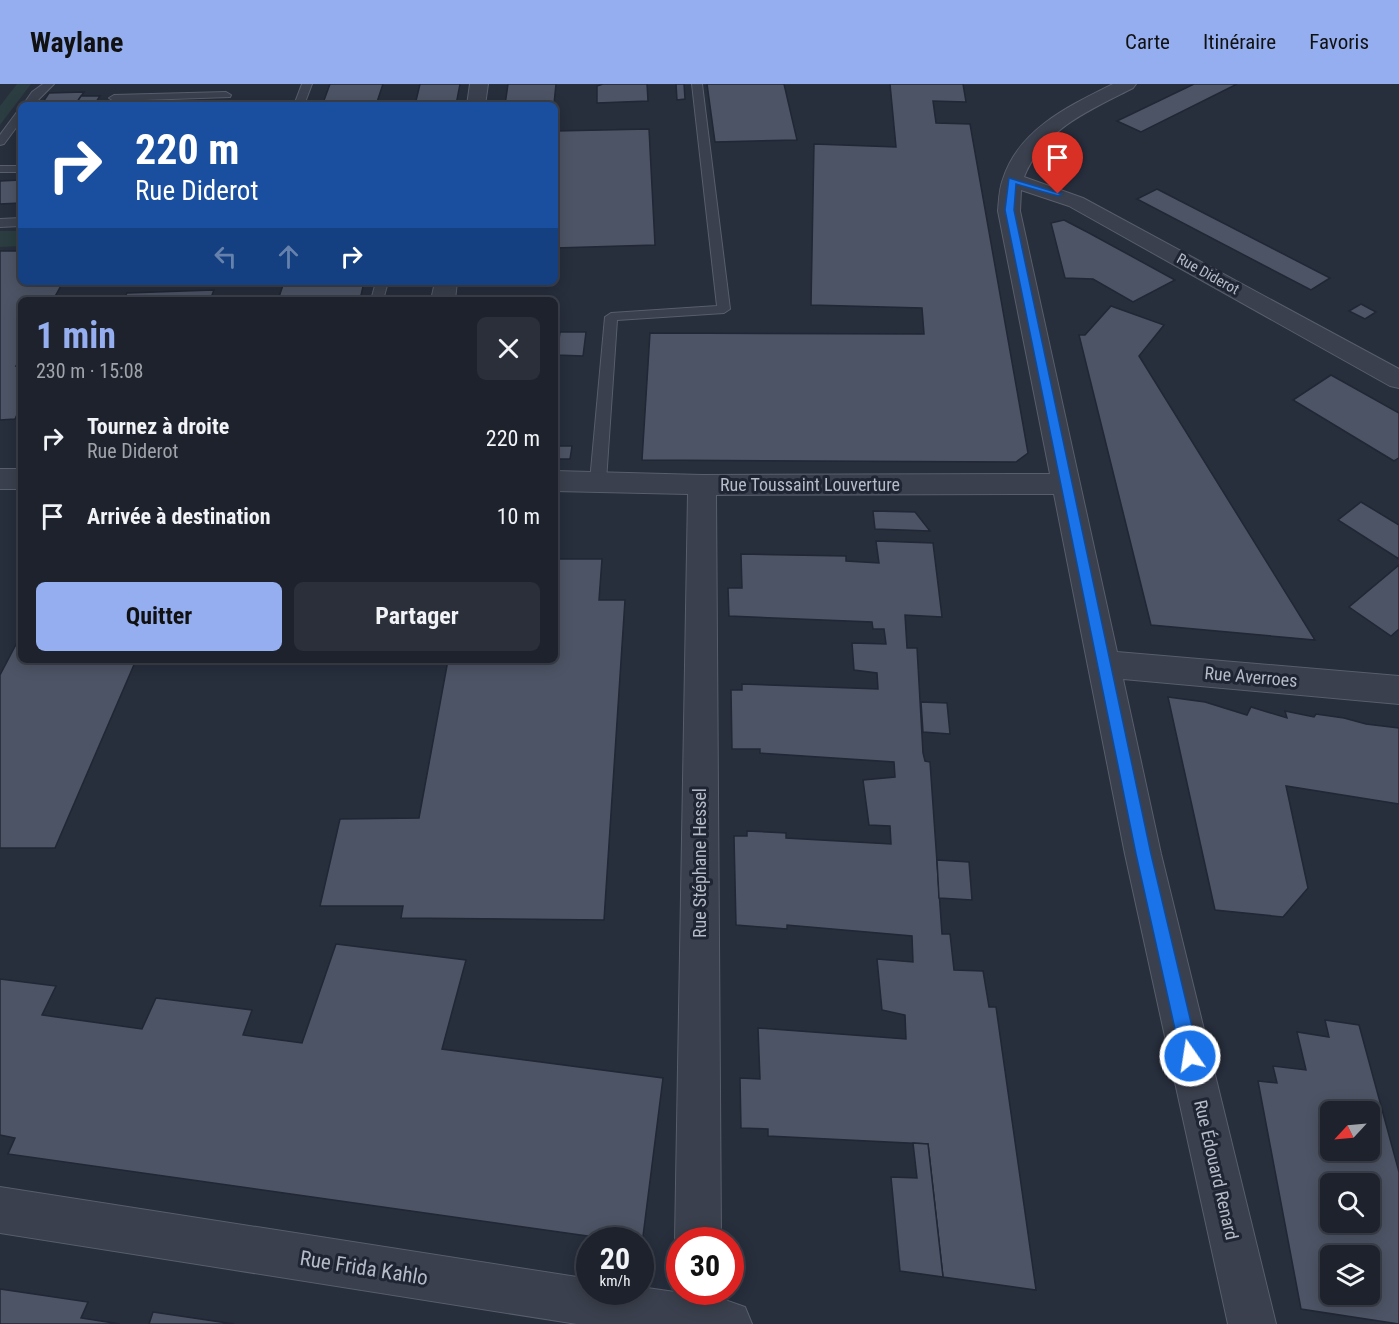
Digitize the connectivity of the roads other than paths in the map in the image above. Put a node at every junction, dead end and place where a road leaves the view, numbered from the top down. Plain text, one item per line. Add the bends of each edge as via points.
1 (49, 84) edge
2 (123, 84) edge
3 (307, 84) edge
4 (480, 84) edge
5 (697, 84) edge
6 (1127, 84) edge
7 (226, 95) dead end
8 (112, 101) edge
9 (30, 102) edge
10 (300, 102) edge
11 (477, 102) edge
12 (18, 118) edge
13 (0, 142) edge
14 (0, 169) edge
15 (18, 169) edge
16 (1012, 180) junction
17 (18, 222) edge
18 (0, 223) edge
19 (1399, 380) edge
20 (0, 479) edge
21 (18, 479) edge
22 (558, 481) edge
23 (598, 481) junction
24 (1065, 484) junction
25 (702, 485) junction
26 (1103, 664) junction
27 (1399, 690) edge
28 (0, 1210) edge
29 (698, 1227) edge
30 (708, 1312) edge
31 (1252, 1324) edge

1 - 9 lane
2 - 8 lane
3 - 10 lane
4 - 11 street
5 - 23 lane via 724,309 611,316
6 - 16 street, Rue Édouard Renard via 1051,127 1030,146
7 - 8 lane
12 - 13 lane
14 - 15 lane
16 - 19 street, Rue Diderot via 1076,202
16 - 24 street, Rue Édouard Renard via 1009,210
17 - 18 lane
20 - 21 street
22 - 23 street, Rue Toussaint Louverture
23 - 25 street, Rue Toussaint Louverture
24 - 25 street, Rue Toussaint Louverture
24 - 26 street, Rue Édouard Renard
25 - 29 street, Rue Stéphane Hessel
26 - 27 street, Rue Averroes
26 - 31 street, Rue Édouard Renard
28 - 30 street, Rue Frida Kahlo

